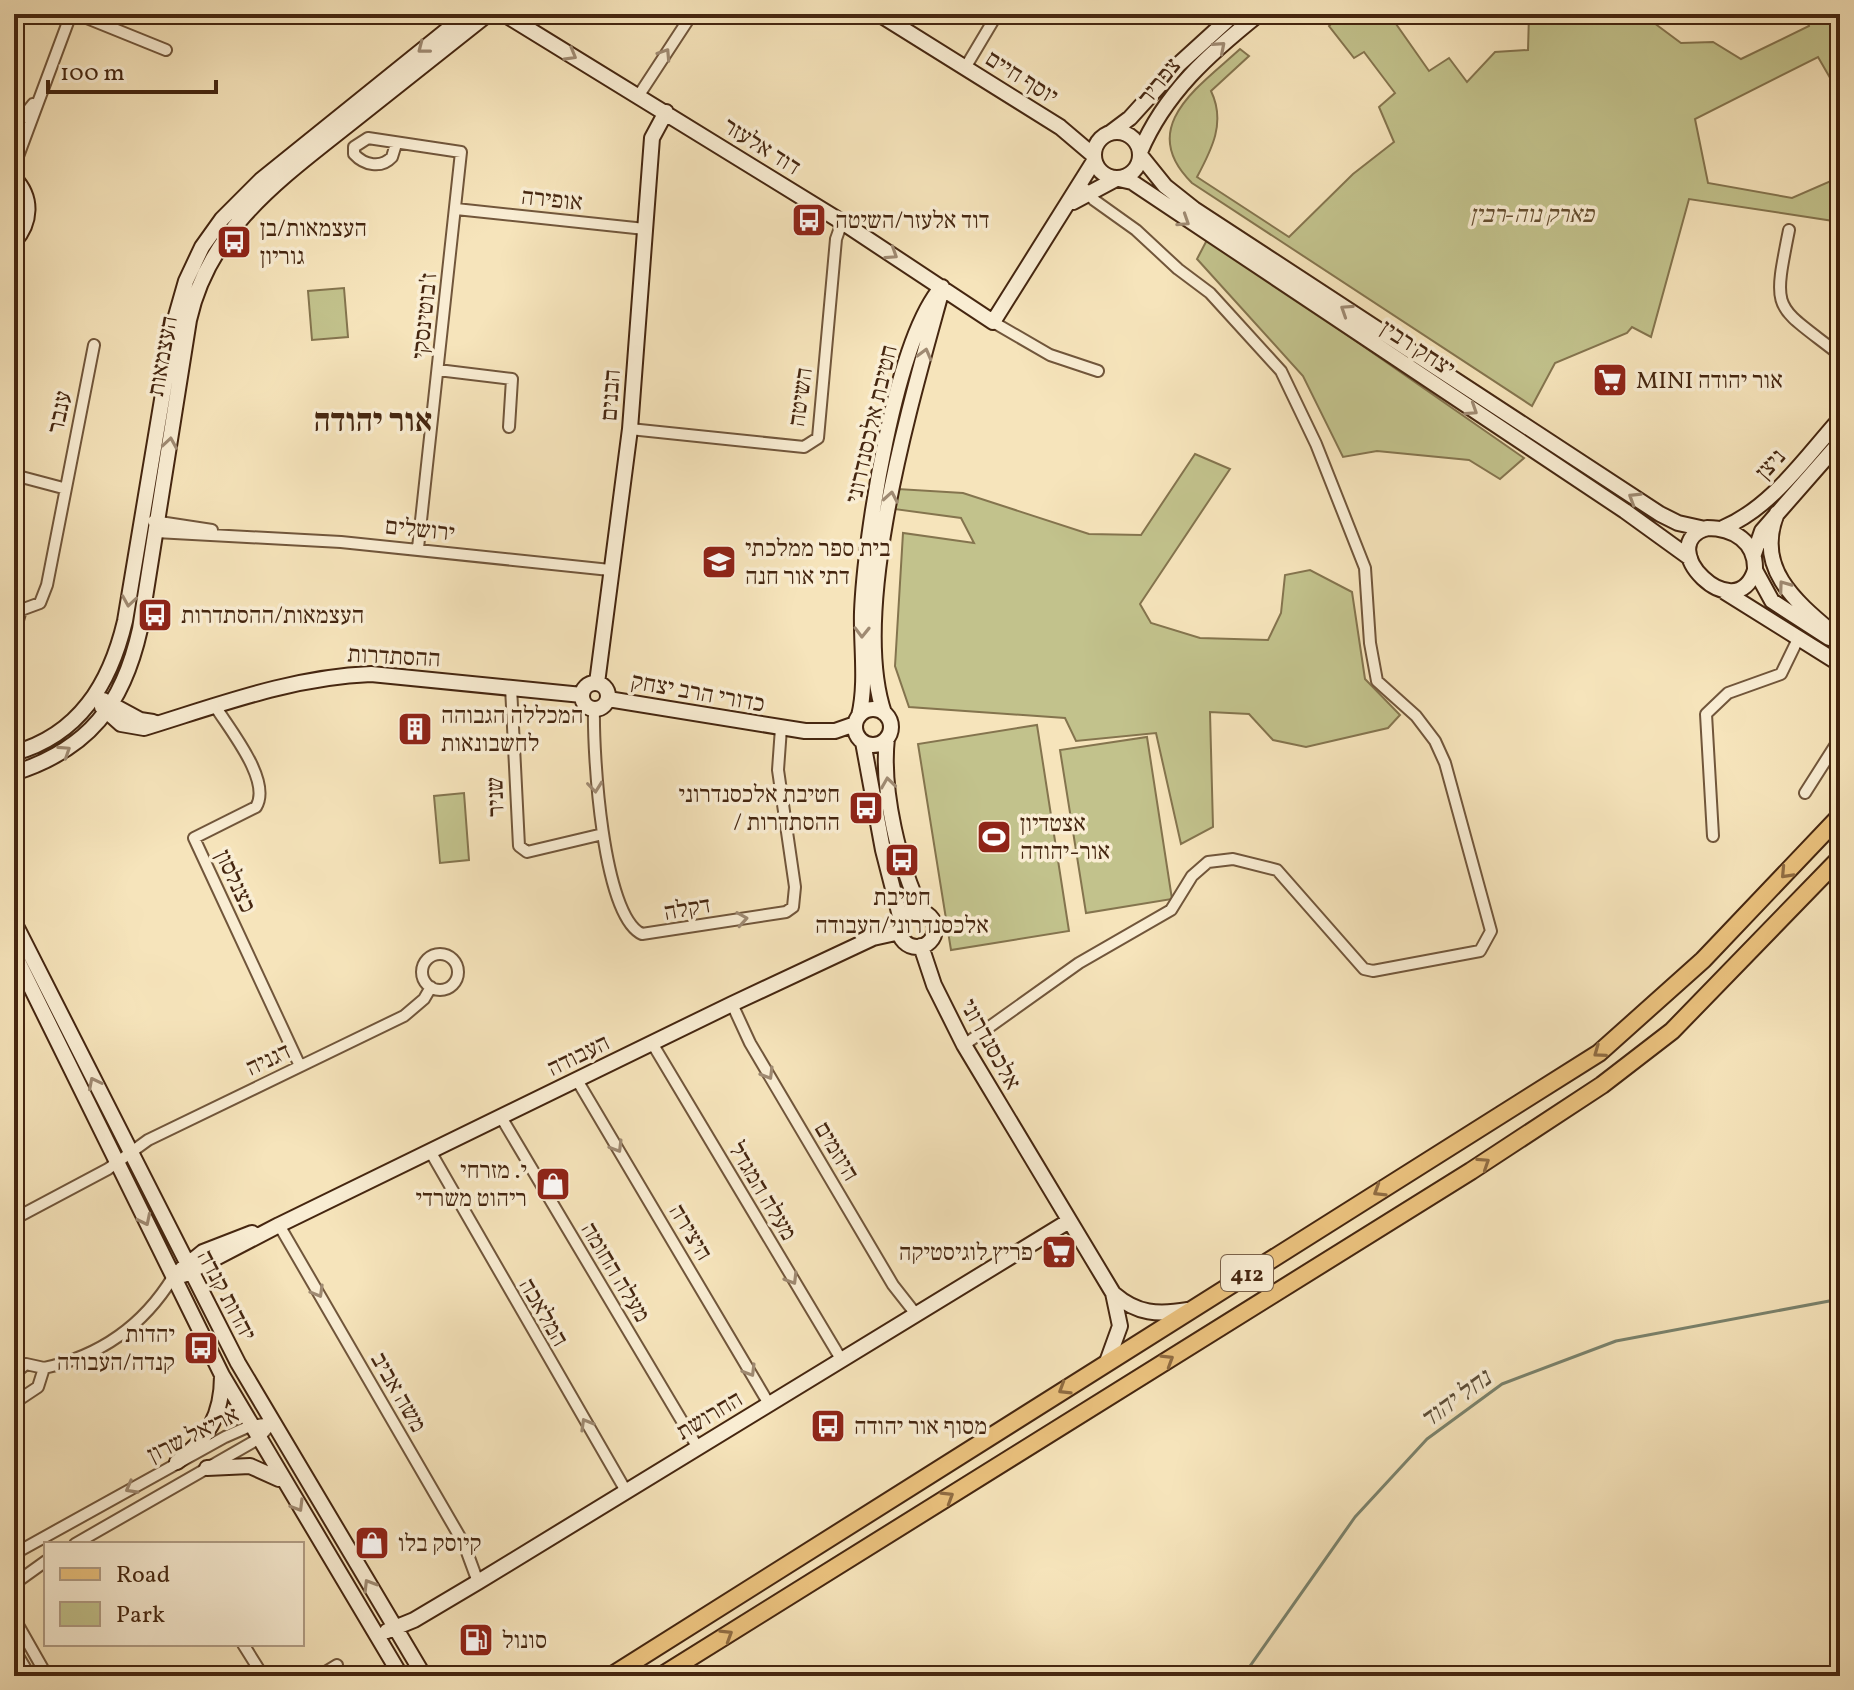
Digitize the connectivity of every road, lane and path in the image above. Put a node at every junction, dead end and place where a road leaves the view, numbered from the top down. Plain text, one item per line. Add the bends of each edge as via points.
1 (74, 14) edge
2 (467, 14) edge
3 (488, 14) edge
4 (504, 14) edge
5 (692, 14) edge
6 (879, 14) edge
7 (1234, 14) edge
8 (1259, 14) edge
9 (993, 21) dead end
10 (166, 50) dead end
11 (965, 68) junction
12 (639, 95) junction
13 (40, 96) junction
14 (666, 112) junction
15 (1060, 127) junction
16 (14, 128) edge
17 (1110, 133) junction
18 (396, 144) dead end
19 (1140, 154) junction
20 (1094, 158) junction
21 (14, 167) edge
22 (14, 178) edge
23 (1118, 179) junction
24 (1084, 186) junction
25 (456, 209) junction
26 (842, 222) junction
27 (645, 229) junction
28 (1789, 230) dead end
29 (14, 242) edge
30 (942, 287) junction
31 (993, 322) junction
32 (94, 345) dead end
33 (1840, 355) edge
34 (438, 370) junction
35 (1098, 371) dead end
36 (1840, 419) edge
37 (509, 427) dead end
38 (630, 429) junction
39 (1840, 442) edge
40 (14, 475) edge
41 (63, 488) junction
42 (1777, 513) junction
43 (141, 524) junction
44 (157, 526) junction
45 (1723, 528) junction
46 (1705, 529) junction
47 (418, 548) junction
48 (1754, 554) junction
49 (1690, 558) junction
50 (610, 570) junction
51 (1755, 570) junction
52 (1721, 590) junction
53 (14, 634) edge
54 (1799, 637) junction
55 (1840, 642) edge
56 (1840, 664) edge
57 (597, 683) junction
58 (511, 687) junction
59 (582, 695) junction
60 (95, 698) junction
61 (608, 699) junction
62 (215, 706) junction
63 (109, 708) junction
64 (594, 709) junction
65 (884, 713) junction
66 (781, 728) junction
67 (859, 730) junction
68 (887, 738) junction
69 (1840, 738) edge
70 (14, 753) edge
71 (14, 773) edge
72 (1805, 793) dead end
73 (1840, 816) edge
74 (603, 834) junction
75 (1713, 836) dead end
76 (1840, 858) edge
77 (922, 912) junction
78 (900, 926) junction
79 (15, 928) edge
80 (921, 946) junction
81 (14, 953) edge
82 (431, 987) dead end
83 (732, 1004) junction
84 (652, 1043) junction
85 (964, 1045) junction
86 (300, 1066) junction
87 (577, 1080) junction
88 (501, 1117) junction
89 (430, 1151) junction
90 (123, 1158) junction
91 (14, 1219) edge
92 (1069, 1221) junction
93 (279, 1225) junction
94 (189, 1269) junction
95 (173, 1277) junction
96 (1113, 1293) junction
97 (1188, 1310) junction
98 (915, 1313) junction
99 (841, 1359) junction
100 (1107, 1362) junction
101 (44, 1368) junction
102 (14, 1374) edge
103 (222, 1375) junction
104 (14, 1403) edge
105 (769, 1404) junction
106 (272, 1423) junction
107 (254, 1433) junction
108 (698, 1448) junction
109 (177, 1462) junction
110 (207, 1468) junction
111 (284, 1483) junction
112 (626, 1491) junction
113 (78, 1542) edge
114 (14, 1554) edge
115 (44, 1562) edge
116 (478, 1582) junction
117 (14, 1584) edge
118 (14, 1618) edge
119 (368, 1624) junction
120 (395, 1629) junction
121 (244, 1646) edge
122 (14, 1649) edge
123 (337, 1665) dead end
124 (30, 1676) edge
125 (47, 1676) edge
126 (263, 1676) edge
127 (319, 1676) edge
128 (401, 1676) edge
129 (424, 1676) edge
130 (611, 1676) edge
131 (661, 1676) edge

1 - 10 street
1 - 13 street
2 -> 43 street, העצמאות via 261,180 207,240 192,265 176,316
44 -> 3 street, העצמאות via 193,303 216,252 265,191
4 -> 12 street, דוד אלעזר
12 -> 5 street
6 - 11 street, יוסף חיים
7 - 17 street, צפריר
19 -> 8 street, צפריר via 1156,115 1172,94
9 - 11 street
11 - 15 street, יוסף חיים
12 - 14 street, דוד אלעזר
13 - 16 street
13 - 21 street
14 - 26 street, דוד אלעזר
14 - 27 street, הבנים via 652,138
15 - 17 street, יוסף חיים
15 - 20 street, יוסף חיים
17 - 19 street via 1130,136
17 - 20 street via 1097,143
18 - 25 street, ז'בוטינסקי via 461,152
19 - 23 street via 1133,172
46 -> 19 street, יצחק רבין via 1660,514 1360,320 1184,202
20 - 23 street via 1101,173
20 - 24 street
22 - 29 street via 29,206 28,220
23 - 24 street
23 -> 49 street, יצחק רבין via 1132,182
24 - 31 street
24 - 85 street via 1210,293 1281,371 1365,568 1377,681 1435,741 1491,931 1480,951 1364,969 1277,870 1221,859 1199,868 1171,910 1079,963
25 - 27 street, אופירה
25 - 34 street, ז'בוטינסקי
26 -> 30 street, דוד אלעזר
26 - 38 street, השיטה via 836,239 818,438 804,447
27 - 38 street, הבנים
28 - 33 street via 1779,297 1787,314
30 - 31 street, דוד אלעזר
65 -> 30 street, חטיבת אלכסנדרוני via 876,683 876,609 886,521
30 -> 67 street, חטיבת אלכסנדרוני via 915,333 882,466 862,608
31 - 35 street via 1050,355
32 - 41 street, ענבר
34 - 37 street via 512,379
34 - 47 street, ז'בוטינסקי
36 - 45 street, ניצן via 1765,503
38 - 50 street, הבנים
39 - 42 street, ניצן
40 - 41 street
41 - 53 street, ענבר via 47,585 40,603 21,610
42 - 48 street, ניצן via 1757,538
55 -> 42 street via 1776,574 1770,546
43 - 44 street, ירושלים
43 -> 60 street, העצמאות via 121,638
44 - 47 street, ירושלים
44 - 63 street, העצמאות via 136,647
45 - 46 street
45 - 48 street via 1743,539
46 - 49 street via 1689,542
47 - 50 street, ירושלים
48 - 51 street
49 - 52 street via 1699,575
50 - 57 street, הבנים
51 - 52 street via 1744,587
51 - 55 street via 1772,601
52 - 54 street
54 - 56 street
54 - 75 street via 1781,674 1728,693 1706,714
57 - 59 street
57 - 61 street via 606,689
58 - 59 street, ההסתדרות
58 - 62 street, ההסתדרות via 337,675
58 - 74 street, שניר via 519,846 527,852
59 - 64 street via 585,705
60 - 63 street, ההסתדרות
60 - 70 street, העצמאות via 61,733
61 - 64 street
61 - 66 street, כדורי הרב יצחק
62 - 63 street, ההסתדרות via 161,722
62 - 86 street, כצנלסון via 259,780 261,798 256,807 194,838
71 -> 63 street, העצמאות via 61,755
64 -> 74 street, דקלה via 594,770
65 - 67 street via 868,710
65 - 68 street via 891,728
66 - 67 street
74 -> 66 street, דקלה via 625,916 642,934 786,912 796,898 780,790
67 - 68 street via 873,745
67 - 78 street, חטיבת אלכסנדרוני
77 -> 68 street via 901,858 885,762
69 - 72 street
73 -> 97 main road, 412 via 1703,960 1599,1053
131 -> 76 main road, 412 via 1602,1085 1672,1031
77 - 78 street via 910,912
77 - 80 street via 932,919 935,930
78 - 80 street via 905,942
78 - 83 street, העבודה
90 -> 79 street, יהדות קנדה
80 - 85 street, אלכסנדרוני
81 - 90 street, יהדות קנדה
82 - 86 street, דגניה via 404,1016
83 - 84 street, העבודה
83 -> 98 street, היוזמים via 877,1258
84 - 87 street, העבודה
84 -> 99 street, מעלה המגדל
85 - 92 street, אלכסנדרוני
86 - 90 street, דגניה via 148,1140
87 - 88 street, העבודה
87 -> 105 street, היצירה
88 - 89 street, העבודה
88 - 108 street, מעלה החומה
89 - 93 street, העבודה
112 -> 89 street, המלאכה
90 - 91 street, דגניה
90 - 94 street, יהדות קנדה
90 -> 95 street, יהדות קנדה
92 - 96 street
92 - 98 street, החרושת
93 - 94 street, העבודה
93 -> 116 street, משה אביב via 464,1544
94 - 95 street, העבודה
94 - 106 street, יהדות קנדה
95 - 101 street via 150,1309 114,1340 86,1356
95 - 103 street, יהדות קנדה
96 - 97 street via 1148,1313
96 - 100 street via 1120,1326
97 - 100 main road, 412
98 - 99 street, החרושת
99 - 105 street, החרושת
100 -> 130 main road, 412
101 - 102 street via 26,1364
101 - 104 street via 38,1387
103 - 107 street, יהדות קנדה
103 - 109 street via 215,1422
105 - 108 street, החרושת
106 - 107 street, אריאל שרון
120 -> 106 street, יהדות קנדה
107 - 109 street, אריאל שרון
107 - 110 street, אריאל שרון
107 - 111 street, יהדות קנדה
108 - 112 street, החרושת
109 -> 114 street, אריאל שרון
110 - 111 street via 250,1466
110 - 113 street, אריאל שרון
111 -> 119 street, יהדות קנדה
112 - 116 street, החרושת
115 - 117 street
116 - 120 street, החרושת
118 - 125 street
119 - 120 street via 383,1631
119 - 128 street, יהדות קנדה
120 - 129 street, יהדות קנדה
121 - 126 street
122 - 124 street
123 - 127 street

